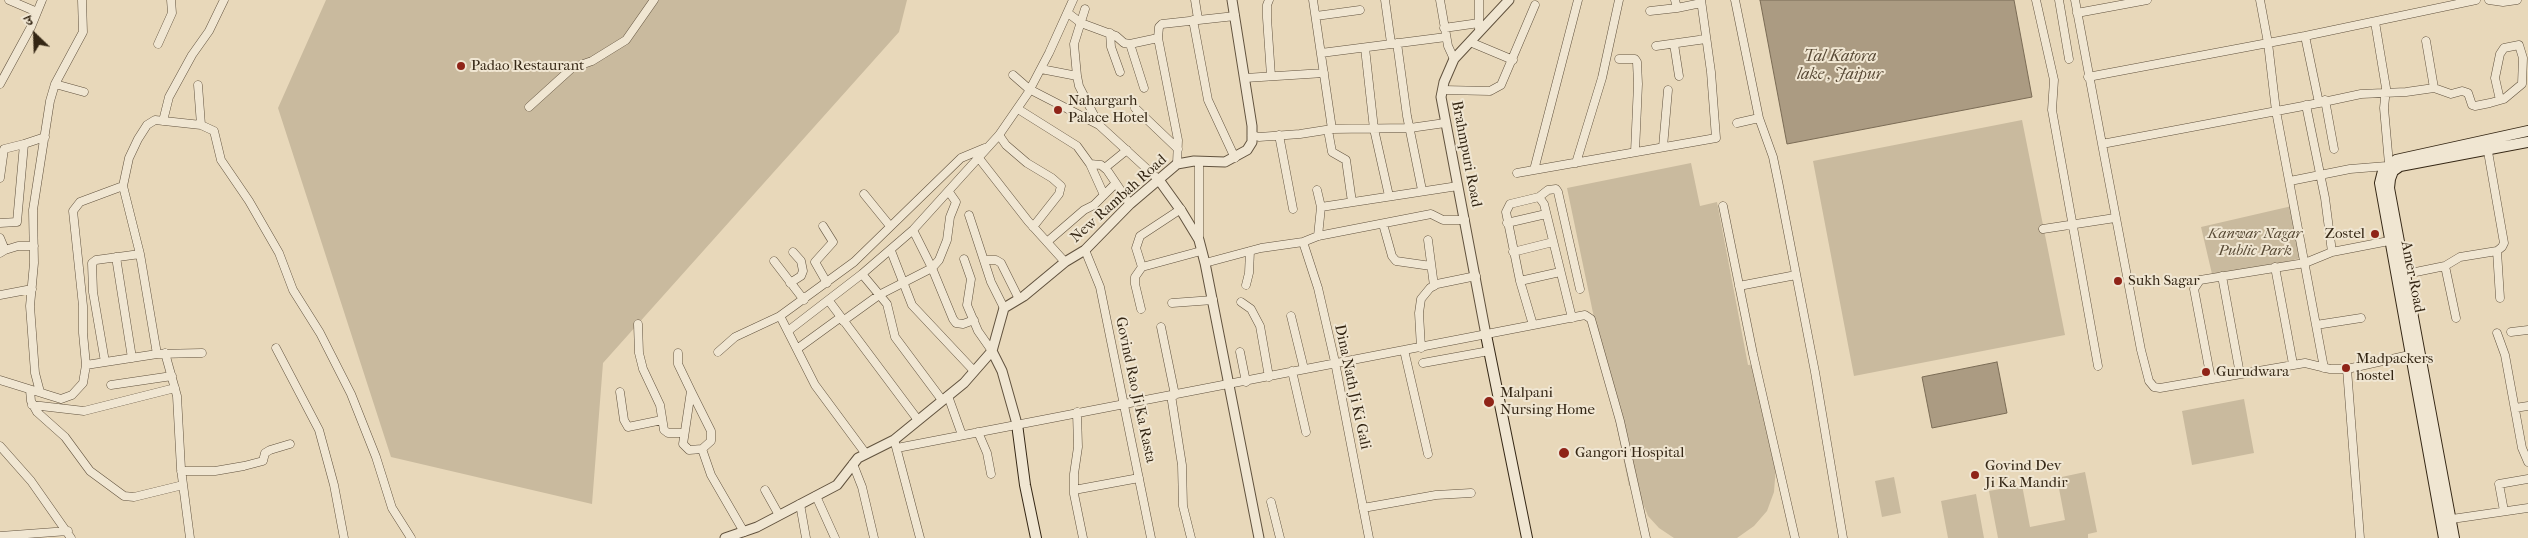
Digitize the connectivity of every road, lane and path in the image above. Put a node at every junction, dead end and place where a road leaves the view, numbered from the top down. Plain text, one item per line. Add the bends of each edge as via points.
1 (9, 0) edge
2 (42, 0) edge
3 (82, 0) edge
4 (171, 0) edge
5 (224, 0) edge
6 (654, 0) edge
7 (1074, 0) edge
8 (1195, 0) edge
9 (1232, 0) edge
10 (1269, 0) edge
11 (1313, 0) edge
12 (1385, 0) edge
13 (1440, 0) edge
14 (1479, 0) edge
15 (1509, 0) edge
16 (1578, 0) edge
17 (1619, 0) edge
18 (1736, 0) edge
19 (2036, 0) edge
20 (2058, 0) edge
21 (2075, 0) edge
22 (2260, 0) edge
23 (2476, 0) edge
24 (2490, 0) edge
25 (2517, 0) edge
26 (2141, 1) edge
27 (1701, 2) edge
28 (1676, 4) edge
29 (2446, 4) edge
30 (1535, 5) dead end
31 (1085, 9) dead end
32 (1360, 10) dead end
33 (1650, 11) dead end
34 (37, 12) junction
35 (1068, 13) junction
36 (2077, 13) junction
37 (1234, 16) junction
38 (1316, 16) junction
39 (1195, 20) junction
40 (2375, 22) junction
41 (1081, 23) junction
42 (1479, 27) junction
43 (1444, 28) junction
44 (1110, 33) junction
45 (2306, 36) junction
46 (1446, 37) junction
47 (1158, 38) junction
48 (1706, 39) junction
49 (2426, 40) dead end
50 (1470, 42) junction
51 (1394, 43) junction
52 (2268, 43) junction
53 (158, 44) dead end
54 (1130, 44) junction
55 (1674, 44) junction
56 (1656, 46) dead end
57 (1365, 48) junction
58 (1321, 54) junction
59 (2069, 58) dead end
60 (1454, 59) junction
61 (1619, 59) dead end
62 (1513, 60) junction
63 (1041, 69) junction
64 (1120, 72) dead end
65 (1324, 73) junction
66 (1014, 75) dead end
67 (1077, 76) junction
68 (1270, 76) junction
69 (1679, 76) dead end
70 (2088, 77) junction
71 (1245, 78) junction
72 (0, 84) edge
73 (55, 84) junction
74 (198, 85) dead end
75 (1029, 88) junction
76 (1144, 88) dead end
77 (2434, 88) junction
78 (1442, 90) junction
79 (1668, 90) dead end
80 (84, 92) dead end
81 (2386, 92) junction
82 (2500, 100) junction
83 (2322, 101) junction
84 (2306, 105) junction
85 (529, 107) dead end
86 (1135, 108) dead end
87 (1018, 109) junction
88 (2276, 111) junction
89 (1759, 118) junction
90 (163, 121) junction
91 (1445, 123) junction
92 (1737, 123) dead end
93 (201, 125) junction
94 (1099, 125) junction
95 (1410, 128) junction
96 (1374, 129) junction
97 (1330, 130) junction
98 (2528, 132) edge
99 (999, 135) junction
100 (1252, 135) junction
101 (1280, 135) junction
102 (45, 137) junction
103 (2528, 142) edge
104 (24, 144) junction
105 (2102, 144) junction
106 (2487, 146) junction
107 (1663, 147) junction
108 (985, 148) junction
109 (2, 149) edge
110 (1178, 149) junction
111 (2334, 149) dead end
112 (1127, 150) junction
113 (1635, 152) junction
114 (978, 157) junction
115 (1235, 158) junction
116 (1199, 161) junction
117 (1576, 163) junction
118 (1090, 164) junction
119 (1177, 164) junction
120 (2388, 165) junction
121 (1107, 170) junction
122 (1534, 170) junction
123 (1517, 173) dead end
124 (2319, 176) junction
125 (0, 178) edge
126 (1159, 180) junction
127 (2290, 181) junction
128 (1115, 184) junction
129 (123, 186) junction
130 (1458, 186) junction
131 (1317, 190) dead end
132 (1422, 190) junction
133 (949, 192) junction
134 (864, 194) dead end
135 (1104, 195) junction
136 (1389, 196) junction
137 (1539, 197) junction
138 (1352, 202) junction
139 (1130, 204) junction
140 (1723, 206) dead end
141 (1321, 207) junction
142 (1293, 209) dead end
143 (1180, 210) junction
144 (1546, 214) junction
145 (969, 215) dead end
146 (2115, 218) junction
147 (1465, 220) junction
148 (0, 223) edge
149 (1507, 223) junction
150 (2072, 223) junction
151 (1383, 224) junction
152 (823, 226) dead end
153 (890, 226) junction
154 (1033, 227) junction
155 (2043, 229) dead end
156 (913, 230) junction
157 (1318, 236) junction
158 (0, 238) edge
159 (1199, 240) junction
160 (1428, 240) dead end
161 (2394, 240) junction
162 (1047, 242) junction
163 (1303, 242) junction
164 (1553, 242) junction
165 (34, 246) junction
166 (891, 250) junction
167 (1085, 250) junction
168 (2, 251) edge
169 (1201, 251) junction
170 (1250, 251) junction
171 (2497, 251) junction
172 (793, 252) dead end
173 (1513, 252) junction
174 (2332, 252) junction
175 (140, 254) junction
176 (116, 257) junction
177 (964, 259) dead end
178 (984, 260) junction
179 (774, 261) dead end
180 (1065, 262) junction
181 (1205, 263) junction
182 (2305, 263) junction
183 (1431, 266) junction
184 (2445, 266) junction
185 (1142, 267) junction
186 (932, 268) junction
187 (2275, 268) junction
188 (1560, 272) junction
189 (862, 274) junction
190 (2406, 274) junction
191 (1796, 275) junction
192 (1476, 276) junction
193 (2222, 276) junction
194 (1520, 281) junction
195 (903, 282) junction
196 (827, 283) junction
197 (790, 284) junction
198 (1246, 285) dead end
199 (1434, 286) junction
200 (1739, 286) junction
201 (32, 289) junction
202 (1580, 289) dead end
203 (0, 295) edge
204 (879, 295) junction
205 (2500, 298) dead end
206 (1019, 299) junction
207 (804, 300) junction
208 (1213, 300) junction
209 (829, 301) junction
210 (1241, 302) dead end
211 (1172, 303) dead end
212 (95, 304) junction
213 (83, 306) junction
214 (1004, 308) junction
215 (1141, 309) dead end
216 (780, 316) junction
217 (1290, 316) dead end
218 (1572, 318) junction
219 (2361, 318) dead end
220 (2456, 318) dead end
221 (842, 319) junction
222 (974, 320) junction
223 (638, 324) dead end
224 (1532, 325) junction
225 (2316, 325) junction
226 (1162, 327) dead end
227 (2528, 330) edge
228 (788, 331) junction
229 (2511, 332) dead end
230 (2497, 333) dead end
231 (1486, 335) junction
232 (276, 348) dead end
233 (1421, 348) junction
234 (797, 349) junction
235 (1404, 350) junction
236 (1490, 350) junction
237 (992, 351) junction
238 (718, 352) dead end
239 (1240, 352) dead end
240 (202, 353) dead end
241 (678, 353) dead end
242 (2416, 353) junction
243 (161, 354) junction
244 (132, 358) junction
245 (105, 362) junction
246 (1335, 362) junction
247 (1423, 364) dead end
248 (2293, 364) junction
249 (86, 365) junction
250 (2098, 366) dead end
251 (2324, 368) junction
252 (1304, 369) junction
253 (2347, 369) junction
254 (974, 371) junction
255 (1292, 372) junction
256 (2240, 374) junction
257 (172, 376) junction
258 (1269, 377) junction
259 (2211, 379) junction
260 (0, 380) edge
261 (1246, 382) junction
262 (111, 385) dead end
263 (1229, 385) junction
264 (175, 388) junction
265 (691, 391) junction
266 (40, 392) junction
267 (620, 392) dead end
268 (1173, 395) junction
269 (31, 398) junction
270 (945, 398) junction
271 (1125, 403) junction
272 (2528, 406) edge
273 (2515, 408) junction
274 (1077, 412) junction
275 (662, 420) junction
276 (918, 420) junction
277 (1017, 424) junction
278 (978, 432) junction
279 (1306, 432) dead end
280 (683, 433) junction
281 (962, 435) junction
282 (290, 444) dead end
283 (895, 444) junction
284 (0, 446) edge
285 (702, 449) junction
286 (866, 454) junction
287 (1428, 454) dead end
288 (2528, 462) edge
289 (852, 464) junction
290 (181, 470) junction
291 (992, 474) dead end
292 (1139, 478) junction
293 (2528, 479) edge
294 (183, 485) junction
295 (766, 490) dead end
296 (1074, 490) junction
297 (1470, 493) dead end
298 (816, 496) junction
299 (1271, 502) dead end
300 (800, 504) junction
301 (1363, 508) junction
302 (2528, 508) edge
303 (2504, 511) junction
304 (779, 515) junction
305 (2446, 520) junction
306 (70, 534) edge
307 (741, 534) edge
308 (0, 536) edge
309 (190, 538) edge
310 (344, 538) edge
311 (411, 538) edge
312 (725, 538) edge
313 (806, 538) edge
314 (836, 538) edge
315 (874, 538) edge
316 (920, 538) edge
317 (1036, 538) edge
318 (1083, 538) edge
319 (1152, 538) edge
320 (1191, 538) edge
321 (1259, 538) edge
322 (1280, 538) edge
323 (1367, 538) edge
324 (1527, 538) edge
325 (1646, 538) edge
326 (1795, 538) edge
327 (1843, 538) edge
328 (2360, 538) edge
329 (2444, 538) edge
330 (2454, 538) edge

1 - 34 street
2 - 34 street
3 - 73 street via 83,32
4 - 53 street via 172,13
5 - 90 street via 169,97
6 - 85 street via 626,40 592,61 572,68
7 - 35 street
8 - 39 street
9 - 37 street
10 - 68 street
11 - 38 street
12 - 51 street
13 - 43 street
14 - 42 street
15 - 42 street, Brahmpuri Road
16 - 122 street
17 - 117 street via 1602,78
18 - 89 street
19 - 150 street via 2054,80 2052,110
20 - 59 street
21 - 36 street
22 - 52 street
23 - 29 street
24 - 25 street
26 - 36 street
27 - 28 street
27 - 48 street
28 - 33 street
29 - 40 street
30 - 62 street
31 - 41 street
32 - 38 street
34 - 72 street
35 - 41 street
35 - 63 street
36 - 70 street
37 - 39 street
37 - 71 street
38 - 58 street
39 - 47 street via 1162,24 1157,31
39 - 115 street via 1208,100
40 - 45 street
40 - 81 street
41 - 44 street
41 - 67 street via 1074,44
42 - 43 street
42 - 50 street, Brahmpuri Road
43 - 46 street
44 - 54 street
44 - 64 street via 1111,47
45 - 52 street
45 - 83 street
46 - 51 street
46 - 60 street
47 - 54 street
47 - 110 street
48 - 55 street
48 - 107 street via 1716,138
49 - 77 street
50 - 60 street, Brahmpuri Road
50 - 62 street
51 - 57 street
51 - 95 street
52 - 70 street
52 - 88 street
54 - 76 street
55 - 56 street
55 - 69 street
57 - 58 street
57 - 96 street
58 - 65 street
60 - 78 street, Brahmpuri Road
61 - 113 street via 1635,59 1637,62
62 - 78 street via 1497,89
63 - 67 street
63 - 75 street
65 - 68 street
65 - 97 street
66 - 75 street
67 - 94 street
68 - 71 street
70 - 105 street
71 - 100 street
73 - 80 street
73 - 102 street
74 - 93 street
75 - 87 street
75 - 94 street
77 - 81 street
77 - 82 street via 2451,94 2468,93 2475,106
78 - 91 street, Brahmpuri Road
79 - 107 street
81 - 83 street
81 - 120 street
82 - 82 street via 2522,84 2523,58 2519,45 2504,48 2500,54 2495,78
83 - 84 street
83 - 111 street
84 - 88 street
84 - 124 street
86 - 110 street
87 - 99 street
87 - 118 street via 1064,136
88 - 105 street
88 - 127 street
89 - 92 street
89 - 191 street via 1773,157
90 - 93 street
90 - 129 street via 155,120 147,125 138,139 129,158
91 - 95 street
91 - 130 street, Brahmpuri Road
93 - 311 street via 214,131 222,160 279,253 293,290 320,333 351,394 392,508
94 - 112 street
95 - 96 street
95 - 132 street
96 - 97 street
96 - 136 street
97 - 101 street
97 - 138 street via 1332,152 1346,160
98 - 106 main road, Amer Road
99 - 108 street
99 - 154 street via 1027,163 1061,186 1059,194
100 - 101 street
100 - 115 street via 1247,150
101 - 142 street
102 - 104 street
102 - 165 street via 32,210
103 - 106 main road, Amer Road
104 - 109 street
104 - 148 street via 17,222
105 - 146 street
106 - 120 main road, Amer Road via 2408,156
106 - 161 main road, Amer Road via 2415,162 2393,171 2389,188
106 - 171 street via 2504,242
107 - 113 street
108 - 114 street
108 - 153 street via 961,158
109 - 125 street
110 - 119 street
112 - 121 street via 1106,167
112 - 126 street
113 - 117 street
114 - 133 street
114 - 154 street
115 - 116 street, New Rambah Road via 1225,162
116 - 119 street, New Rambah Road
116 - 159 street
117 - 122 street
118 - 121 street via 1101,165
118 - 135 street
119 - 126 street, New Rambah Road
120 - 124 street
120 - 161 main road, Amer Road via 2380,183
121 - 128 street
122 - 123 street
124 - 127 street
124 - 174 street
126 - 139 street, New Rambah Road
126 - 143 street
127 - 182 street
128 - 135 street
128 - 139 street
129 - 175 street
129 - 213 street via 80,202 73,211
130 - 132 street
130 - 147 street, Brahmpuri Road
131 - 141 street
132 - 136 street
133 - 156 street
133 - 186 street via 955,198 955,206 944,248
134 - 153 street
135 - 162 street
136 - 138 street
137 - 144 street
137 - 149 street via 1510,204 1506,212
137 - 202 street via 1548,190 1556,189 1560,197
138 - 141 street
139 - 167 street, New Rambah Road
140 - 200 street
141 - 157 street
143 - 159 street
143 - 185 street via 1140,236 1136,248
144 - 149 street
144 - 164 street
145 - 178 street
146 - 150 street
146 - 259 street via 2149,381 2160,388
147 - 151 street via 1443,220 1431,214
147 - 192 street, Brahmpuri Road
149 - 173 street
150 - 155 street
150 - 250 street
151 - 157 street
151 - 183 street via 1396,261
152 - 196 street via 833,242 815,262
153 - 196 street via 854,262
154 - 162 street
156 - 166 street
156 - 186 street
157 - 163 street
158 - 168 street
159 - 169 street
160 - 183 street
161 - 174 street
161 - 190 main road, Amer Road
161 - 242 main road, Amer Road
162 - 180 street
163 - 170 street
163 - 246 street, Dina Nath Ji Ki Gali via 1318,288
164 - 173 street
164 - 188 street
165 - 168 street
165 - 201 street
166 - 189 street
166 - 195 street
167 - 180 street, New Rambah Road
167 - 271 street, Govind Rao Ji Ka Rasta via 1100,287
169 - 181 street
169 - 185 street
170 - 181 street
170 - 198 street
171 - 184 street via 2460,257
171 - 205 street
172 - 197 street via 801,261 803,271
173 - 194 street
174 - 182 street
175 - 176 street
175 - 243 street
176 - 212 street via 92,262
176 - 244 street
177 - 222 street via 971,279 967,305
178 - 206 street via 1001,263
178 - 214 street
179 - 197 street
180 - 206 street, New Rambah Road
181 - 208 street
182 - 187 street
182 - 225 street
183 - 199 street
184 - 190 street
184 - 220 street
185 - 215 street via 1135,277
186 - 195 street
186 - 222 street via 956,323
187 - 193 street
187 - 248 street
188 - 194 street
188 - 218 street
189 - 204 street
189 - 209 street
190 - 242 main road, Amer Road
191 - 200 street
191 - 327 street
192 - 199 street
192 - 231 street, Brahmpuri Road
193 - 256 street
193 - 259 street via 2200,280 2194,289
194 - 224 street
195 - 204 street
195 - 254 street via 917,311
196 - 207 street
197 - 207 street
199 - 233 street via 1421,299 1418,320
200 - 326 street
201 - 203 street
201 - 266 street via 30,306 35,373
204 - 221 street
204 - 270 street via 887,304 895,337
206 - 214 street, New Rambah Road
207 - 216 street
208 - 211 street
208 - 263 street
209 - 221 street
209 - 228 street
210 - 258 street via 1251,310 1260,326
212 - 213 street
212 - 245 street
213 - 249 street
214 - 237 street
216 - 228 street
216 - 238 street via 734,337
217 - 252 street
218 - 224 street
218 - 325 street via 1585,315 1591,319 1620,422
219 - 225 street
221 - 234 street
221 - 276 street
222 - 237 street
223 - 275 street via 643,369 660,405
224 - 231 street
225 - 251 street
226 - 268 street
227 - 229 street
228 - 234 street
230 - 273 street via 2505,355
231 - 233 street
231 - 236 main road
232 - 310 street via 319,430
233 - 235 street
234 - 286 street via 814,385
235 - 246 street
235 - 287 street
236 - 247 street
236 - 324 main road
237 - 254 street
237 - 277 street via 1002,371
239 - 261 street
240 - 243 street
241 - 265 street via 678,364
242 - 253 street
242 - 305 main road, Amer Road
243 - 244 street
243 - 257 street
244 - 245 street
245 - 249 street
246 - 252 street
246 - 301 street, Dina Nath Ji Ki Gali
248 - 251 street via 2305,363
248 - 256 street
249 - 266 street via 83,383 72,396 61,398
251 - 253 street
252 - 255 street
253 - 328 street
254 - 270 street
255 - 258 street
255 - 279 street
256 - 259 street
257 - 262 street
257 - 264 street
258 - 261 street
260 - 269 street
261 - 263 street
263 - 268 street
263 - 321 street
264 - 269 street via 84,411
264 - 290 street
265 - 280 street
265 - 285 street via 711,430 711,441
266 - 269 street
267 - 275 street via 628,427
268 - 271 street
268 - 320 street via 1182,465 1183,506
269 - 294 street via 90,471 124,496 134,497
270 - 276 street
270 - 281 street
271 - 274 street
271 - 292 street, Govind Rao Ji Ka Rasta via 1129,440
272 - 273 street
273 - 288 street via 2522,448
274 - 277 street
274 - 296 street
275 - 280 street via 668,433
276 - 283 street
277 - 278 street
277 - 317 main road via 1024,485
278 - 281 street
278 - 291 street
280 - 285 street via 686,448
281 - 283 street
282 - 290 street via 270,450 263,461 244,466
283 - 286 street
283 - 316 street
284 - 306 street
285 - 307 street via 710,476
286 - 289 street
289 - 298 street via 837,485
289 - 315 street via 862,487
290 - 294 street
292 - 296 street
292 - 319 street, Govind Rao Ji Ka Rasta
293 - 303 street via 2499,484
294 - 309 street
295 - 304 street
296 - 318 street
297 - 301 street via 1436,494
298 - 300 street
298 - 314 street
299 - 322 street
300 - 304 street
300 - 313 street
301 - 323 street, Dina Nath Ji Ki Gali
302 - 303 street
303 - 305 street
304 - 307 street
305 - 329 main road, Amer Road
305 - 330 main road, Amer Road
306 - 308 street
307 - 312 street

